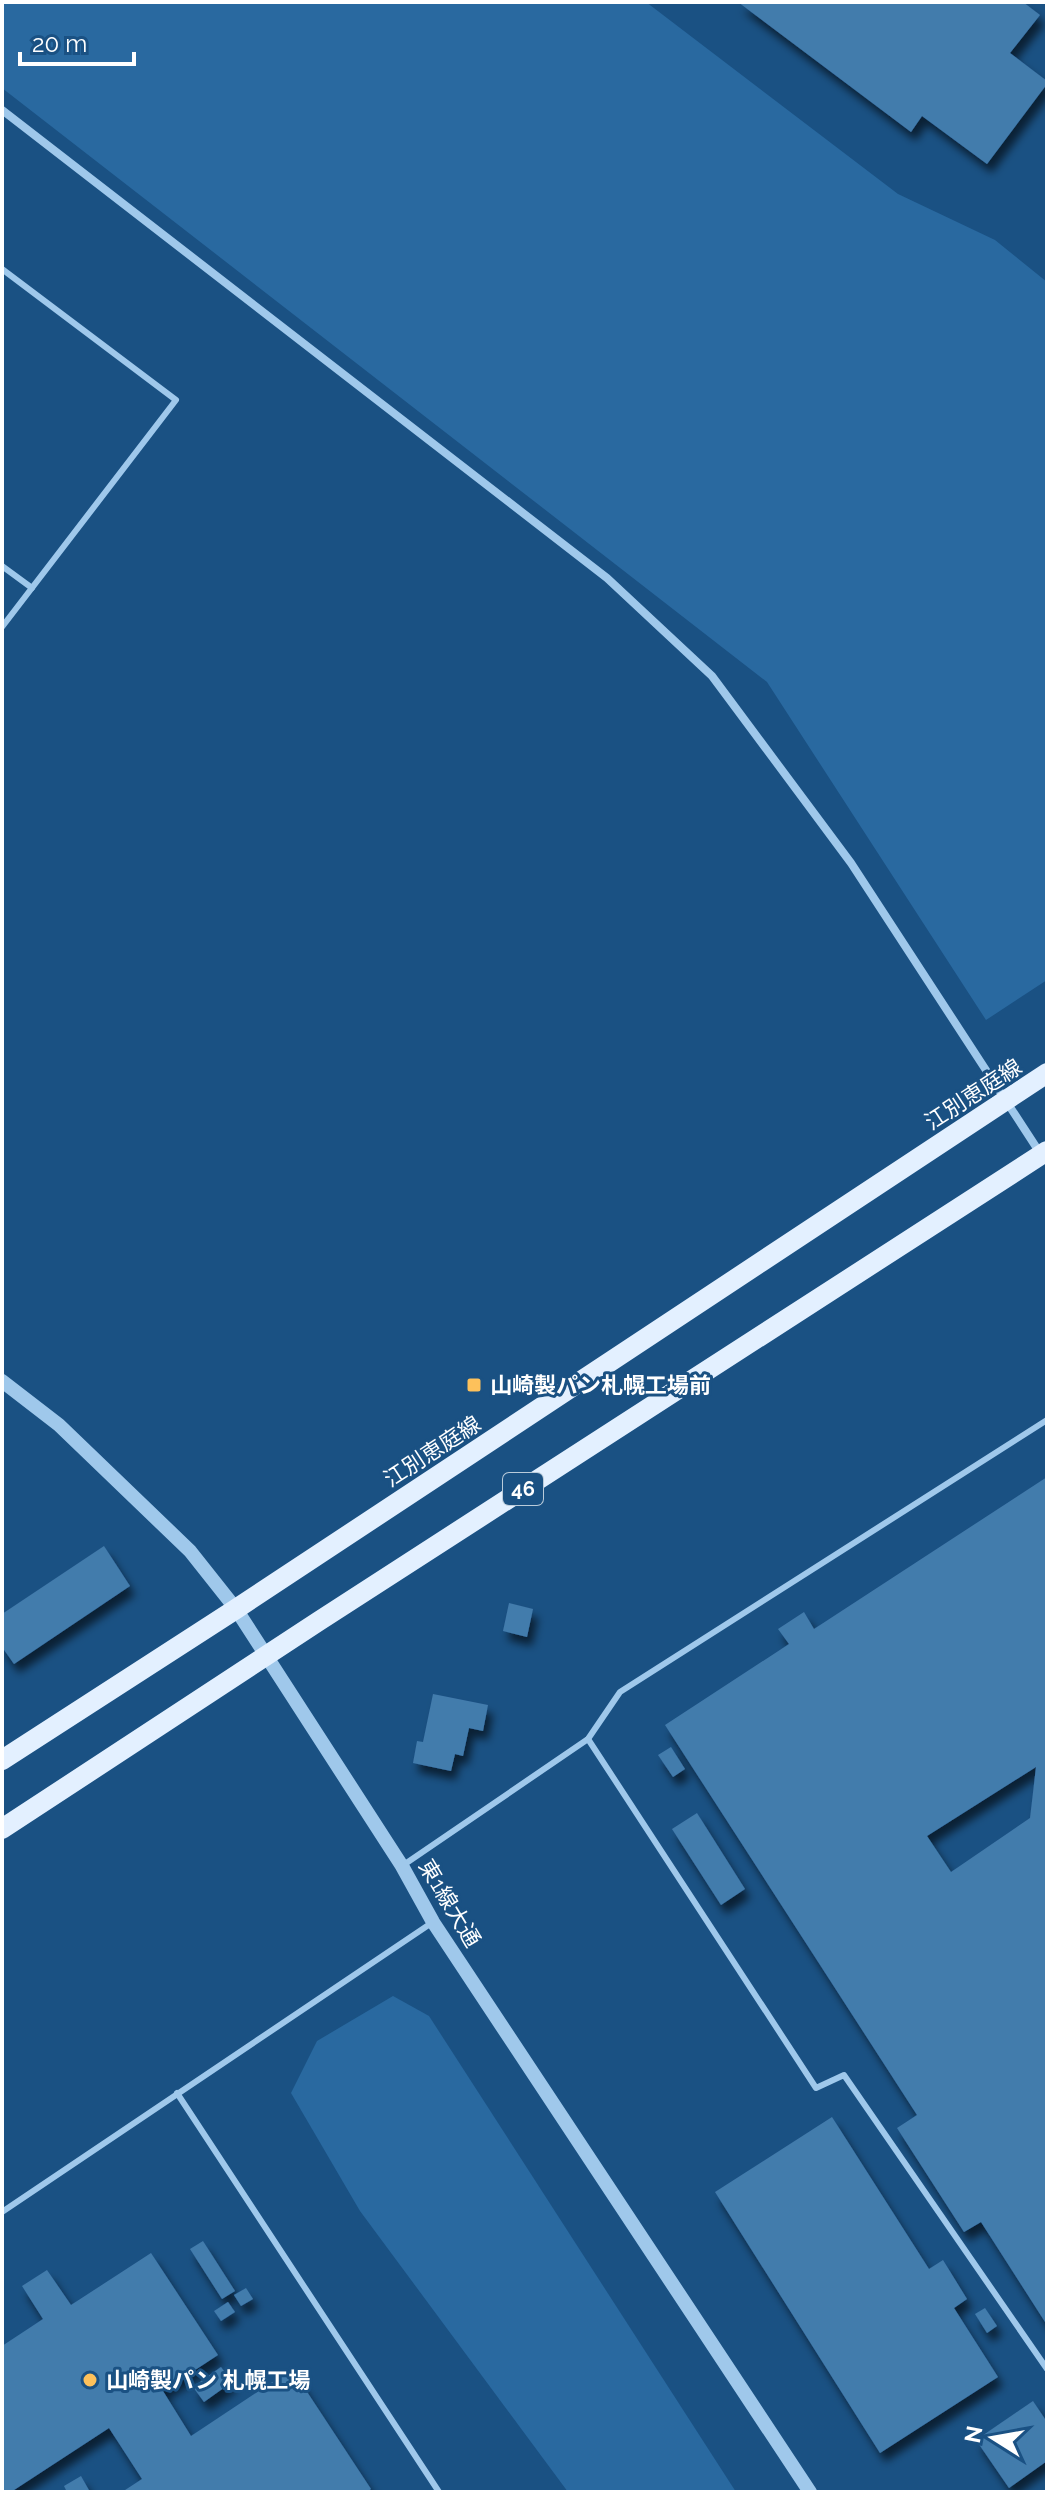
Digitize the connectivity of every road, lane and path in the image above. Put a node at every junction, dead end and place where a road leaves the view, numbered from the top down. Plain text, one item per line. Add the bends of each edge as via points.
1 (2, 110) edge
2 (2, 269) edge
3 (2, 566) edge
4 (32, 588) junction
5 (2, 627) edge
6 (1047, 1073) edge
7 (1006, 1100) junction
8 (1045, 1156) edge
9 (2, 1381) edge
10 (1047, 1420) edge
11 (236, 1609) junction
12 (265, 1655) junction
13 (588, 1739) junction
14 (2, 1760) edge
15 (2, 1829) edge
16 (402, 1866) junction
17 (433, 1922) junction
18 (177, 2093) junction
19 (2, 2212) edge
20 (1047, 2369) edge
21 (439, 2492) edge
22 (810, 2492) edge

1 - 7 street via 607,578 712,676 813,808
2 - 4 lane via 176,400
3 - 4 lane
4 - 5 lane
6 - 7 main road, 江別恵庭線
7 - 8 street
7 - 11 main road, 江別恵庭線
8 - 12 main road, 46
9 - 11 street, 東1線大通 via 59,1425 179,1540
10 - 13 lane via 620,1692
11 - 12 street, 東1線大通
11 - 14 main road, 江別恵庭線
12 - 15 main road, 46
12 - 16 street, 東1線大通
13 - 16 lane
13 - 20 lane via 816,2088 844,2075
16 - 17 street, 東1線大通
17 - 18 lane
17 - 22 street, 東1線大通
18 - 19 lane
18 - 21 lane

